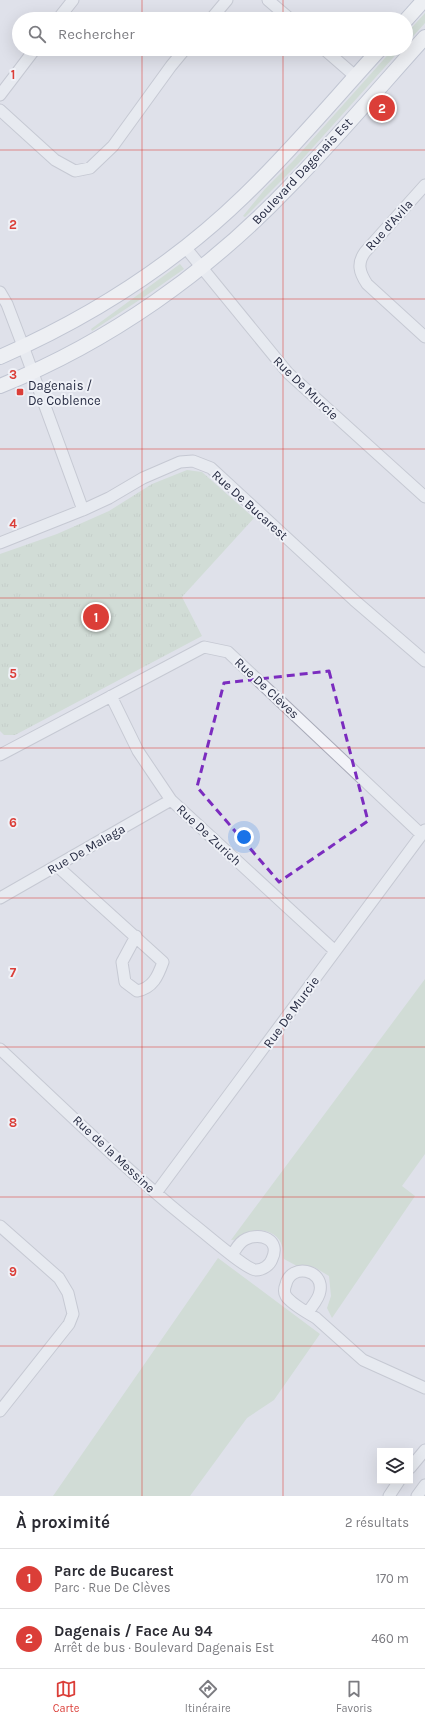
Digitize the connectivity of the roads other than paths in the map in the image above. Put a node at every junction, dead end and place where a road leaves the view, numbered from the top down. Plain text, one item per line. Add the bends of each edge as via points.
1 (73, 0) edge
2 (227, 0) edge
3 (268, 0) edge
4 (424, 0) edge
5 (64, 12) edge
6 (217, 12) edge
7 (282, 12) edge
8 (413, 12) edge
9 (425, 37) edge
10 (413, 50) edge
11 (30, 56) edge
12 (179, 56) edge
13 (332, 56) edge
14 (374, 56) edge
15 (408, 56) edge
16 (355, 76) junction
17 (0, 95) edge
18 (0, 110) edge
19 (425, 185) edge
20 (185, 247) junction
21 (202, 267) junction
22 (0, 292) edge
23 (425, 337) edge
24 (23, 346) junction
25 (0, 357) edge
26 (33, 373) junction
27 (0, 386) edge
28 (425, 497) edge
29 (83, 510) junction
30 (0, 543) edge
31 (425, 661) edge
32 (111, 696) junction
33 (1, 753) edge
34 (171, 800) junction
35 (424, 832) edge
36 (57, 866) junction
37 (0, 898) edge
38 (136, 936) junction
39 (336, 951) junction
40 (0, 1049) edge
41 (156, 1193) junction
42 (0, 1226) edge
43 (232, 1254) dead end
44 (308, 1312) dead end
45 (425, 1388) edge
46 (0, 1411) edge
47 (425, 1450) edge
48 (413, 1464) edge
49 (398, 1484) edge
50 (425, 1485) edge
51 (389, 1496) edge
52 (417, 1496) edge

1 - 5 street
2 - 6 street
3 - 7 street
4 - 8 main road
9 - 10 main road, Boulevard Dagenais Est
11 - 17 street
12 - 18 street via 113,146 90,168 75,171 55,160
13 - 16 street
14 - 16 main road, Boulevard Dagenais Est
15 - 21 main road, Boulevard Dagenais Est via 290,187
16 - 20 main road, Boulevard Dagenais Est via 252,188
19 - 23 street, Rue d'Avila via 365,252 359,265 366,284
20 - 21 street, Rue De Murcie
20 - 24 main road, Boulevard Dagenais Est via 106,303 74,322
21 - 26 main road, Boulevard Dagenais Est via 117,327
21 - 28 street, Rue De Murcie via 288,373
22 - 24 street
24 - 25 main road, Boulevard Dagenais Est
24 - 26 street
26 - 27 main road, Boulevard Dagenais Est
26 - 29 street
29 - 30 street, Rue De Bucarest
29 - 31 street, Rue De Bucarest via 143,478 180,462 193,461 211,468 354,600
32 - 33 street, Rue De Clèves
32 - 34 street, Rue De Zurich via 138,751
32 - 35 street, Rue De Clèves via 204,647 228,652
34 - 36 street, Rue De Malaga
34 - 39 street, Rue De Zurich
35 - 39 street, Rue De Murcie
36 - 37 street, Rue De Malaga
36 - 38 street
38 - 38 street via 163,962 157,979 145,990 137,991 125,982 122,962
39 - 41 street, Rue De Murcie
40 - 41 street, Rue de la Messine
41 - 43 street, Rue de la Messine
42 - 46 street via 59,1278 68,1293 73,1314 69,1324
44 - 45 street via 363,1360
47 - 48 street
49 - 51 street
50 - 52 street

